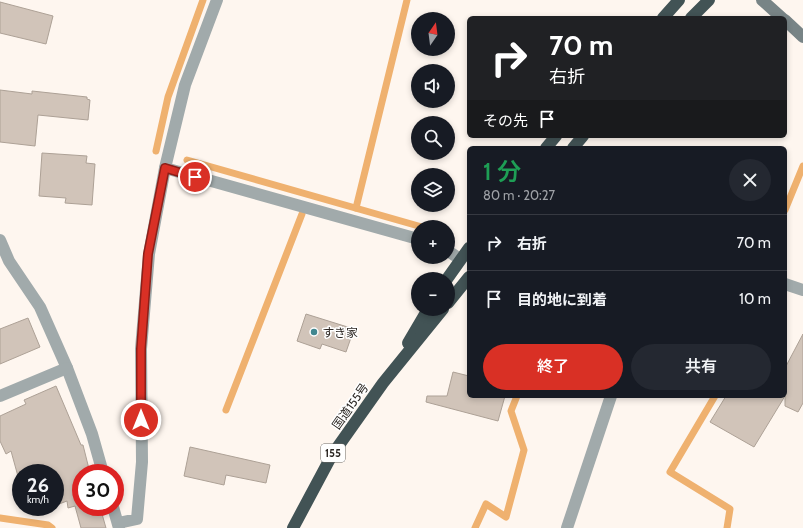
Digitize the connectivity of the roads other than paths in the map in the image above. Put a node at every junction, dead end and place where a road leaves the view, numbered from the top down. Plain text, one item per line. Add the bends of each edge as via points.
1 (217, 0) edge
2 (679, 0) edge
3 (709, 0) edge
4 (762, 0) edge
5 (665, 16) edge
6 (693, 16) edge
7 (780, 16) edge
8 (787, 22) edge
9 (803, 37) edge
10 (554, 138) edge
11 (581, 138) edge
12 (548, 146) edge
13 (575, 146) edge
14 (165, 168) junction
15 (411, 237) edge
16 (0, 240) edge
17 (467, 250) edge
18 (455, 256) edge
19 (460, 259) junction
20 (451, 272) edge
21 (467, 279) edge
22 (787, 285) edge
23 (803, 290) edge
24 (455, 294) edge
25 (424, 316) edge
26 (437, 316) edge
27 (67, 368) junction
28 (383, 383) junction
29 (0, 396) edge
30 (609, 398) edge
31 (100, 464) edge
32 (115, 516) edge
33 (118, 526) edge
34 (292, 528) edge
35 (567, 528) edge

1 - 14 street via 185,85
2 - 5 highway
3 - 6 highway
4 - 7 main road
8 - 9 main road
10 - 12 highway
11 - 13 highway
14 - 15 street
14 - 33 street via 148,254 141,349 142,462 137,519
16 - 27 street via 10,261 40,307
17 - 19 highway
18 - 19 street
19 - 20 highway
21 - 24 highway
22 - 23 street
25 - 28 highway, 国道155号 / 155
26 - 28 highway, 国道155号 / 155
27 - 29 street
27 - 31 street
28 - 34 highway, 国道155号 / 155 via 332,455
30 - 35 street
32 - 33 street

